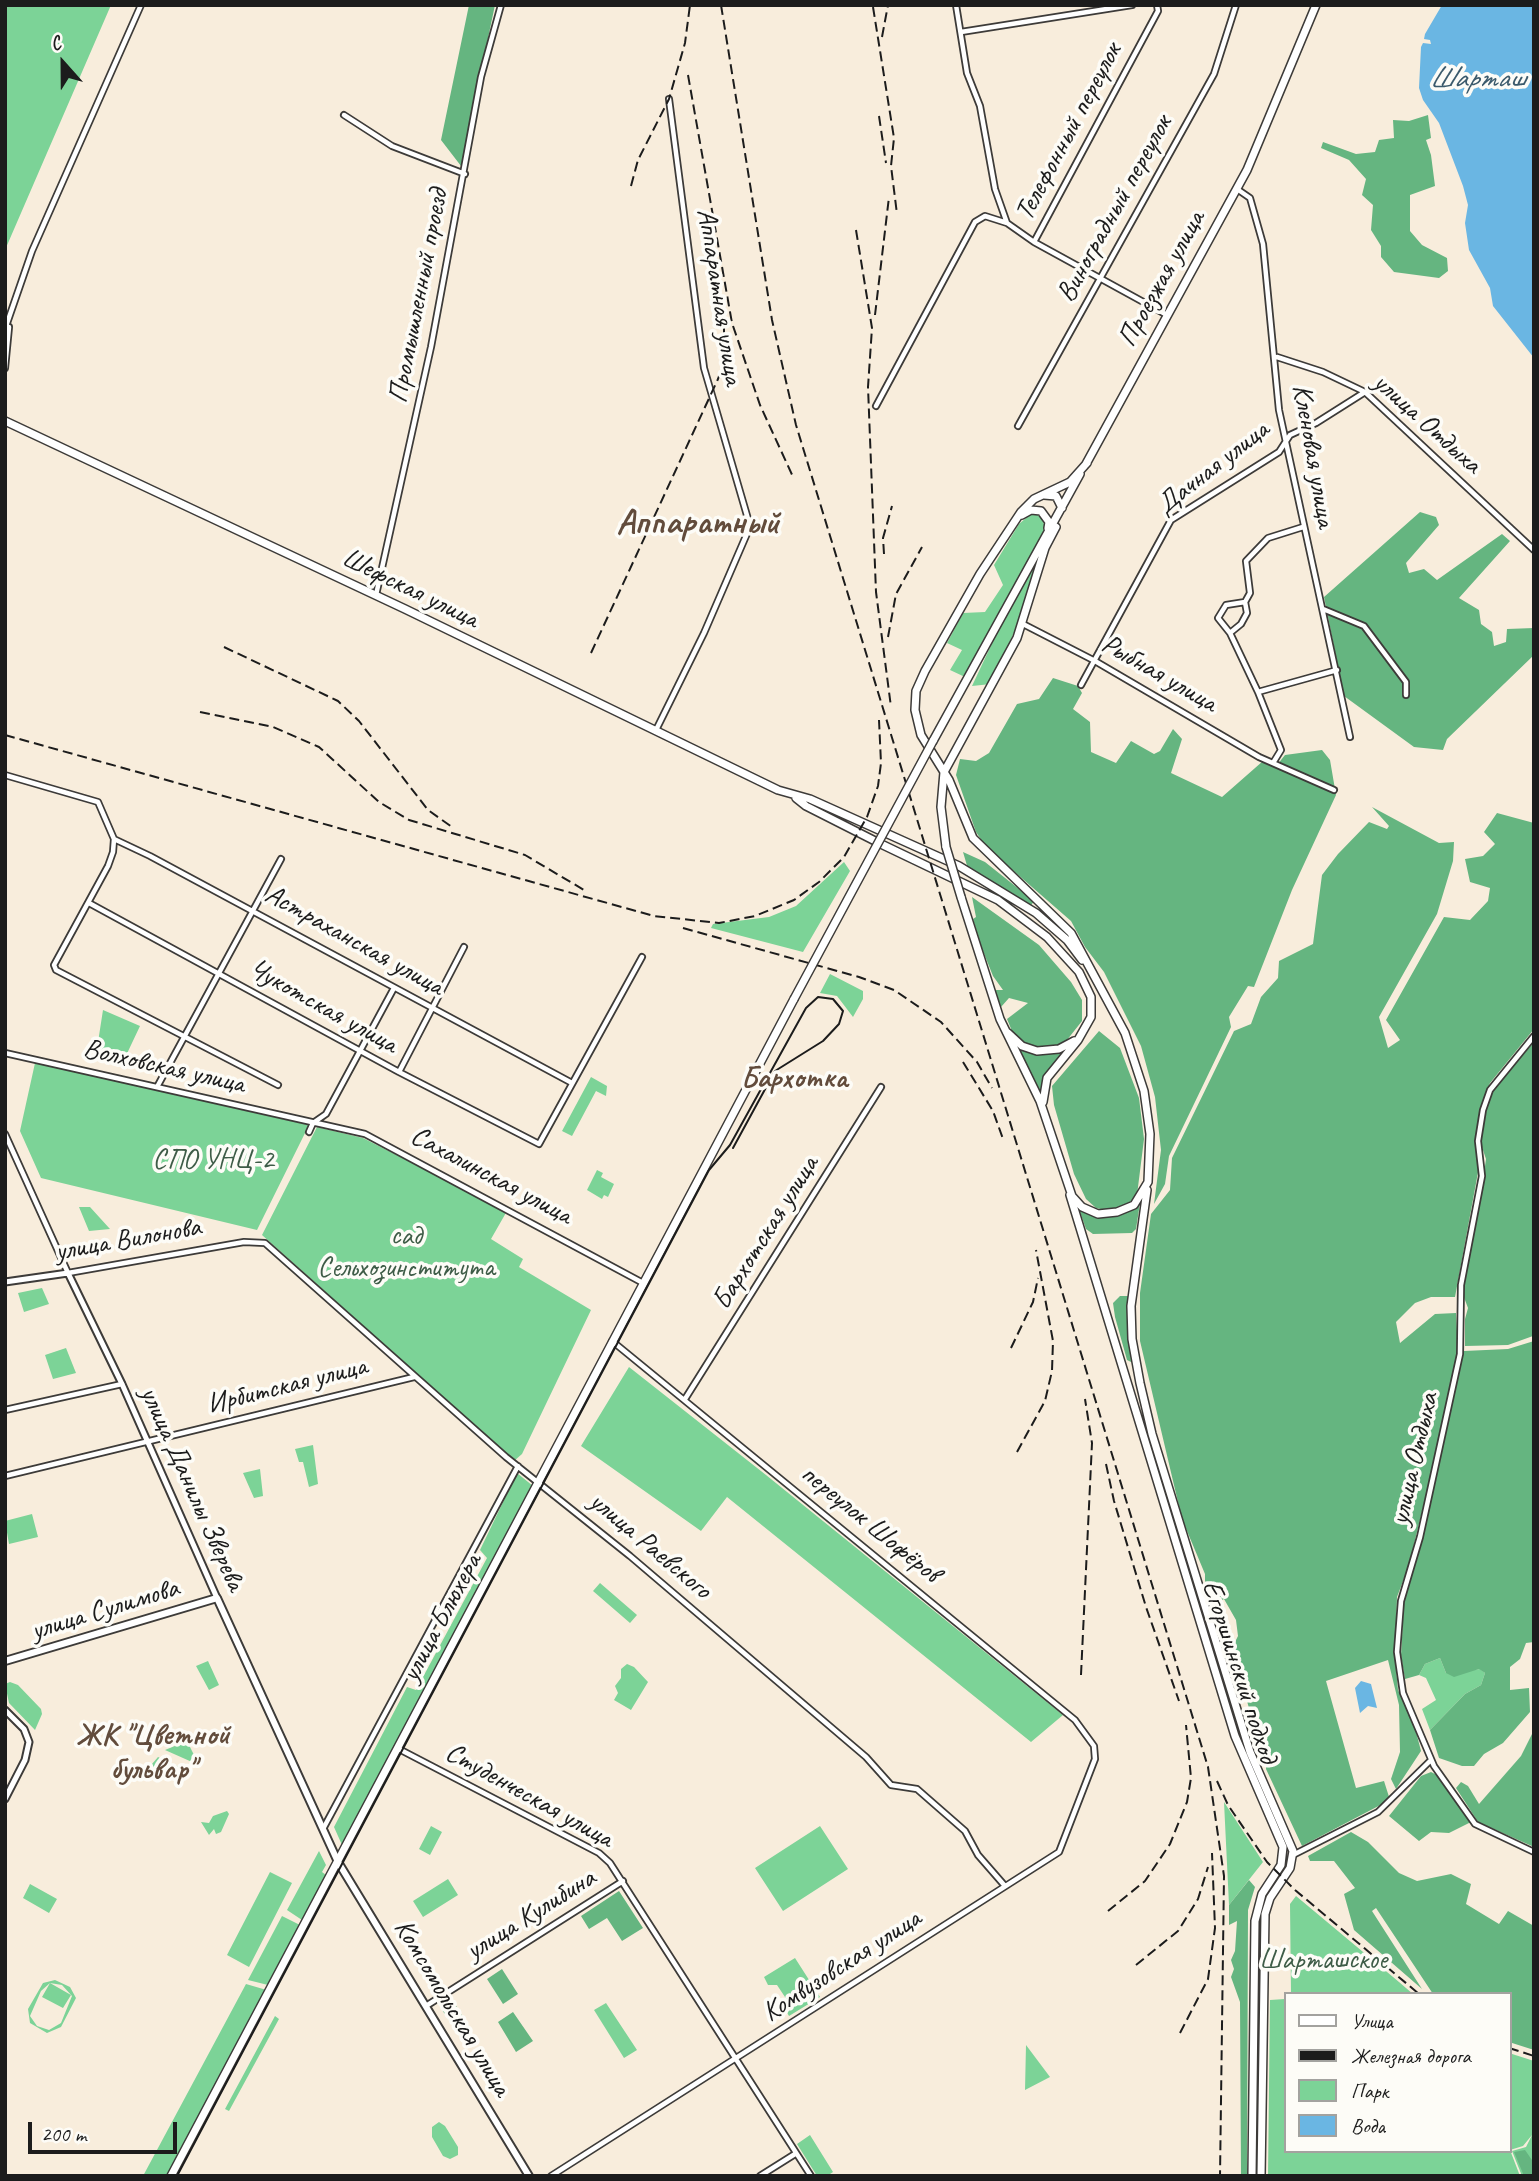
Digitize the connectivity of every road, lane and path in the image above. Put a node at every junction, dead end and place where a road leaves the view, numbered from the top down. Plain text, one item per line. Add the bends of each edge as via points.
1 (141, 5) edge
2 (501, 5) edge
3 (956, 5) edge
4 (1132, 5) edge
5 (1157, 5) edge
6 (1316, 5) edge
7 (1236, 6) edge
8 (961, 32) junction
9 (669, 99) dead end
10 (344, 115) dead end
11 (465, 174) junction
12 (1236, 188) junction
13 (1007, 223) junction
14 (1034, 242) junction
15 (1100, 277) junction
16 (1167, 315) junction
17 (9, 322) junction
18 (5, 329) edge
19 (1276, 357) junction
20 (5, 368) edge
21 (1365, 392) junction
22 (876, 406) dead end
23 (5, 421) edge
24 (1018, 426) dead end
25 (1287, 442) junction
26 (1087, 463) junction
27 (1042, 495) junction
28 (1060, 512) junction
29 (1014, 522) junction
30 (1303, 527) junction
31 (1042, 541) junction
32 (1534, 550) edge
33 (376, 596) junction
34 (1245, 602) junction
35 (1322, 608) junction
36 (1023, 624) junction
37 (1230, 633) junction
38 (1095, 661) junction
39 (1337, 670) junction
40 (1081, 685) dead end
41 (1258, 692) junction
42 (1406, 695) dead end
43 (656, 730) junction
44 (1350, 737) dead end
45 (1273, 763) junction
46 (944, 772) junction
47 (5, 775) edge
48 (1334, 790) dead end
49 (795, 797) junction
50 (114, 839) junction
51 (281, 859) dead end
52 (89, 903) junction
53 (253, 910) junction
54 (464, 947) dead end
55 (642, 957) dead end
56 (220, 974) junction
57 (1097, 980) junction
58 (394, 988) junction
59 (432, 1008) junction
60 (1000, 1019) junction
61 (1085, 1030) junction
62 (184, 1036) junction
63 (1534, 1036) edge
64 (360, 1051) junction
65 (5, 1053) edge
66 (399, 1072) junction
67 (751, 1080) joint
68 (572, 1083) junction
69 (278, 1085) dead end
70 (157, 1087) junction
71 (881, 1087) dead end
72 (1045, 1112) junction
73 (313, 1123) junction
74 (309, 1132) dead end
75 (5, 1134) edge
76 (1148, 1182) junction
77 (1067, 1184) junction
78 (258, 1240) joint
79 (68, 1273) junction
80 (5, 1282) edge
81 (643, 1283) junction
82 (612, 1341) junction
83 (415, 1377) junction
84 (122, 1384) junction
85 (685, 1399) junction
86 (5, 1410) edge
87 (148, 1442) junction
88 (517, 1466) junction
89 (5, 1476) edge
90 (537, 1482) junction
91 (216, 1598) junction
92 (5, 1661) edge
93 (5, 1710) edge
94 (1094, 1745) joint
95 (397, 1748) junction
96 (1430, 1761) junction
97 (5, 1799) edge
98 (323, 1829) junction
99 (1534, 1852) edge
100 (1293, 1855) junction
101 (338, 1862) junction
102 (623, 1881) junction
103 (1005, 1886) junction
104 (426, 2006) junction
105 (736, 2059) junction
106 (795, 2154) junction
107 (171, 2176) edge
108 (529, 2176) edge
109 (551, 2176) edge
110 (760, 2176) edge
111 (811, 2176) edge
112 (1252, 2176) edge
113 (1261, 2176) edge

1 - 17 street via 32,251
2 - 11 street, Промышленный проезд via 481,78
3 - 8 street
4 - 8 street
5 - 14 street, Телефонный переулок via 1158,11
6 - 12 main road, Проезжая улица
7 - 15 street, Виноградный переулок via 1214,74
8 - 13 street via 967,73 980,106 995,189
9 - 43 street, Аппаратная улица via 705,368 748,529
10 - 11 street via 392,146
11 - 33 street, Промышленный проезд
12 - 16 main road, Проезжая улица
12 - 19 street, Кленовая улица via 1250,198 1263,244
13 - 14 street
13 - 22 street via 985,216 975,222
14 - 15 street
15 - 16 street
15 - 24 street, Виноградный переулок
16 - 26 main road, Проезжая улица
17 - 18 street
17 - 20 street
19 - 21 street, улица Отдыха
19 - 25 street, Кленовая улица via 1279,410
21 - 25 street, Дачная улица via 1290,435
21 - 32 street, улица Отдыха
23 - 33 main road, Шефская улица
25 - 30 street, Кленовая улица
25 - 38 street, Дачная улица via 1279,452 1171,520
26 - 27 main road via 1070,482
26 - 28 main road, Проезжая улица
27 - 28 main road via 1056,496
27 - 29 main road
28 - 31 main road, Проезжая улица
28 - 36 main road
29 - 31 main road via 1031,510 1041,511 1049,522
29 - 46 main road via 959,609 916,691 921,735
30 - 34 street via 1268,538 1246,561 1250,593
30 - 35 street, Кленовая улица
31 - 67 main road, Проезжая улица, bridge
33 - 43 main road, Шефская улица
34 - 37 street via 1245,619
34 - 37 street, Рыбная улица via 1226,605 1219,613 1219,621
35 - 39 street, Кленовая улица
35 - 42 street via 1364,626 1406,682
36 - 38 street, Рыбная улица
36 - 46 main road
37 - 41 street, Рыбная улица
38 - 40 street, Дачная улица
38 - 45 street, Рыбная улица
39 - 41 street
39 - 44 street, Кленовая улица
41 - 45 street, Рыбная улица via 1281,750
43 - 49 main road, Шефская улица
45 - 48 street, Рыбная улица
46 - 57 main road via 973,838 1056,916
46 - 60 main road, bridge via 941,807 946,847
47 - 50 street via 98,802
49 - 57 main road via 810,799 1005,891 1067,940
49 - 61 main road via 881,844 979,889 1031,924 1062,952 1086,983 1093,1006
50 - 52 street via 113,852
50 - 53 street, Астраханская улица
51 - 53 street
52 - 56 street, Чукотская улица
52 - 62 street via 54,968
53 - 56 street
53 - 58 street, Астраханская улица
54 - 59 street
55 - 68 street
56 - 62 street
56 - 64 street, Чукотская улица
57 - 76 main road, Егоршинский подход via 1125,1033 1142,1083 1150,1133
58 - 59 street, Астраханская улица
58 - 64 street
59 - 66 street
59 - 68 street, Астраханская улица
60 - 61 main road via 1017,1043 1037,1051 1063,1048
60 - 72 main road
61 - 72 main road via 1045,1082
62 - 69 street
62 - 70 street
63 - 96 street, улица Отдыха via 1490,1090 1483,1111 1478,1141 1482,1176 1461,1285 1460,1354 1420,1537 1401,1601 1399,1671
64 - 66 street, Чукотская улица
64 - 73 street via 326,1114
65 - 70 street, Волховская улица
66 - 68 street, Чукотская улица via 539,1144
67 - 81 main road, улица Блюхера
70 - 73 street, Волховская улица
71 - 85 street, Бархотская улица
72 - 77 main road, Егоршинский подход
73 - 74 street
73 - 81 street, Сахалинская улица via 379,1140
75 - 79 street, улица Данилы Зверева
76 - 77 main road via 1134,1205 1104,1215 1082,1207
76 - 100 main road, Егоршинский подход via 1131,1306 1140,1383 1250,1752
77 - 112 main road, Егоршинский подход via 1235,1736 1283,1847 1281,1865 1262,1894 1255,1921
78 - 79 street, улица Вилонова
78 - 83 street, улица Раевского
79 - 80 street, улица Вилонова
79 - 84 street, улица Данилы Зверева
81 - 82 main road, улица Блюхера
82 - 85 street, переулок Шофёров
82 - 90 main road, улица Блюхера
83 - 87 street, Ирбитская улица
83 - 88 street, улица Раевского
84 - 86 street
84 - 87 street, улица Данилы Зверева
85 - 94 street, переулок Шофёров via 1074,1720
87 - 89 street, Ирбитская улица
87 - 91 street, улица Данилы Зверева
88 - 90 street, улица Раевского
88 - 98 street
90 - 95 main road, улица Блюхера
90 - 103 street, улица Раевского via 866,1757 891,1785 917,1789 965,1831 978,1855
91 - 92 main road, улица Сулимова
91 - 98 main road, улица Данилы Зверева
93 - 97 street via 24,1729 29,1742
94 - 103 street, Комвузовская улица via 1095,1759 1059,1852
95 - 101 main road, улица Блюхера
95 - 102 street, Студенческая улица via 599,1853
96 - 99 street, улица Отдыха via 1475,1824
96 - 100 street via 1378,1812
98 - 101 main road, улица Данилы Зверева
100 - 113 main road via 1265,1914
101 - 104 main road, Комсомольская улица
101 - 107 main road, улица Блюхера
102 - 104 street, улица Кулибина
102 - 105 street, Студенческая улица
103 - 105 street, Комвузовская улица
104 - 108 main road, Комсомольская улица
105 - 106 street, Студенческая улица
105 - 109 street, Комвузовская улица
106 - 110 street
106 - 111 street, Студенческая улица

